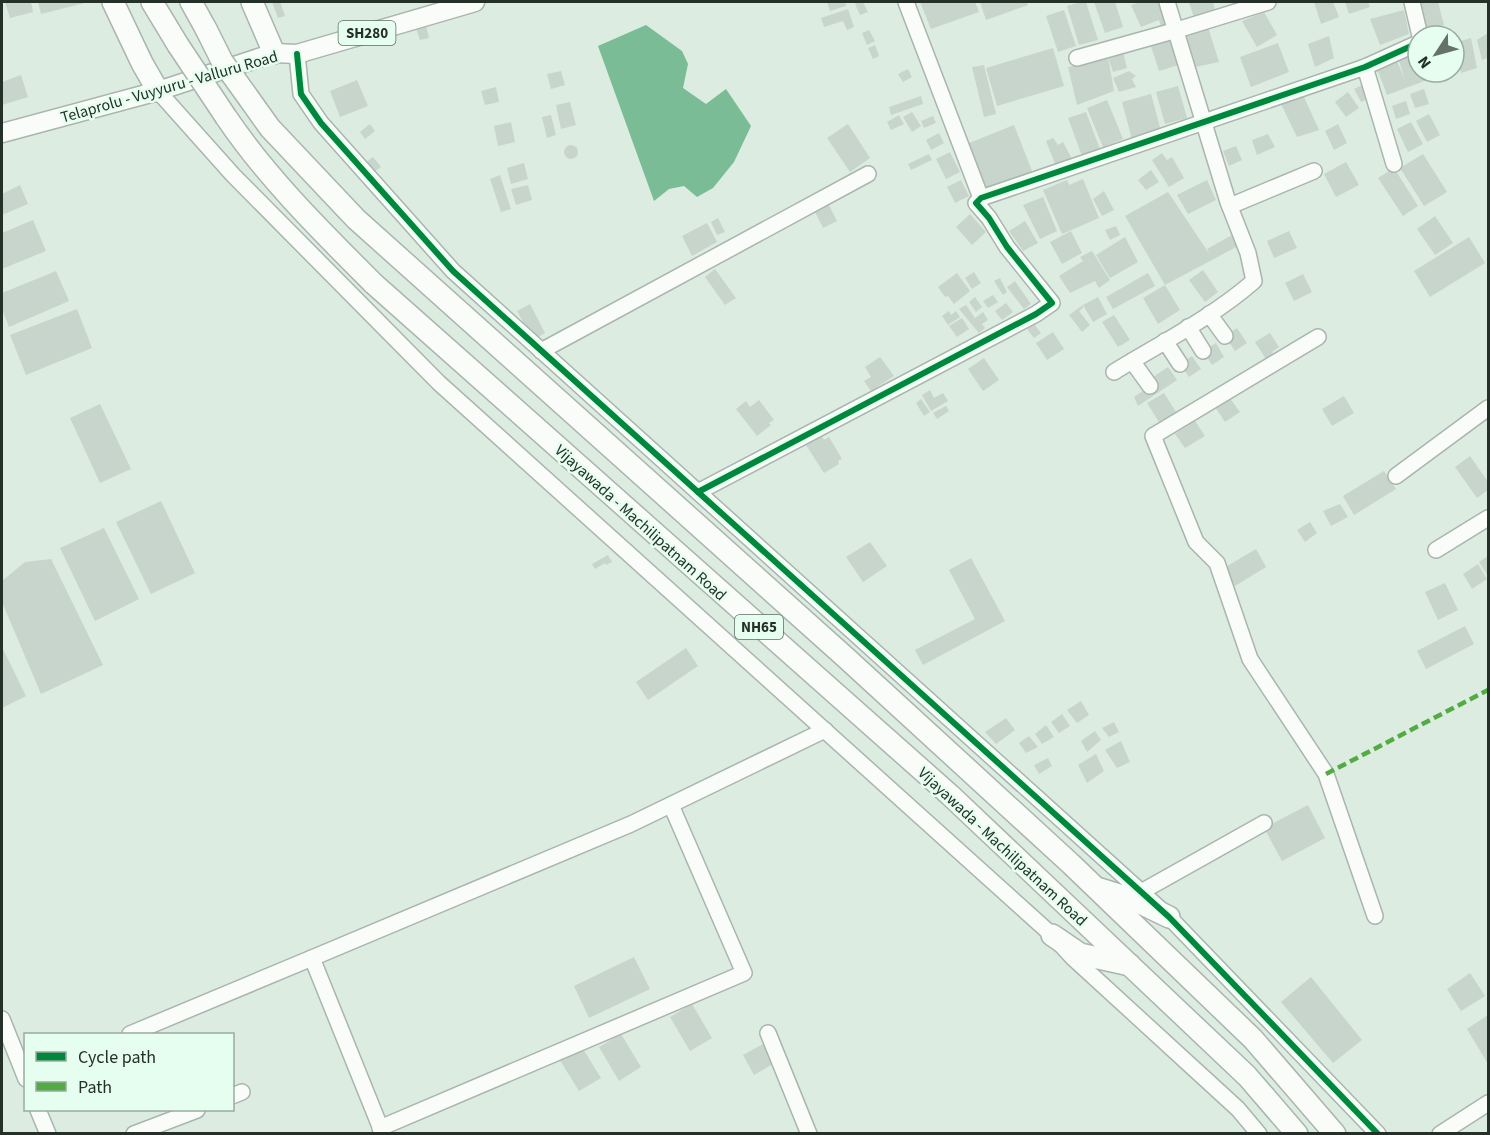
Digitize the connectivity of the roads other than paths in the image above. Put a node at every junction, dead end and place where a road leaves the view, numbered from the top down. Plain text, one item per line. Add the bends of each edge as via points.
1 (113, 2) edge
2 (152, 2) edge
3 (191, 2) edge
4 (252, 2) edge
5 (475, 2) edge
6 (906, 2) edge
7 (1167, 2) edge
8 (1268, 2) edge
9 (1412, 2) edge
10 (1417, 24) edge
11 (1177, 30) junction
12 (1406, 48) edge
13 (274, 53) junction
14 (297, 54) junction
15 (1077, 58) dead end
16 (1365, 67) junction
17 (158, 91) junction
18 (1204, 122) junction
19 (2, 133) edge
20 (1394, 164) dead end
21 (1314, 171) dead end
22 (867, 174) dead end
23 (981, 198) junction
24 (1230, 206) junction
25 (1209, 314) junction
26 (1188, 327) junction
27 (1225, 336) dead end
28 (1318, 337) dead end
29 (1165, 341) junction
30 (541, 351) junction
31 (1203, 351) dead end
32 (1132, 361) junction
33 (1180, 364) dead end
34 (1114, 372) dead end
35 (1150, 386) dead end
36 (1488, 408) edge
37 (1396, 476) dead end
38 (698, 492) junction
39 (1488, 518) edge
40 (1436, 550) dead end
41 (825, 730) junction
42 (671, 805) junction
43 (1264, 823) dead end
44 (1096, 888) junction
45 (1141, 892) junction
46 (1375, 916) dead end
47 (1169, 917) junction
48 (1052, 935) junction
49 (312, 958) junction
50 (1130, 965) junction
51 (2, 1019) edge
52 (134, 1033) edge
53 (768, 1033) dead end
54 (24, 1075) edge
55 (1488, 1102) edge
56 (38, 1111) edge
57 (194, 1111) edge
58 (382, 1131) edge
59 (48, 1134) edge
60 (134, 1134) edge
61 (809, 1134) edge
62 (1259, 1134) edge
63 (1297, 1134) edge
64 (1335, 1134) edge
65 (1378, 1134) edge
66 (1440, 1134) edge

1 - 17 highway
2 - 50 highway, Vijayawada - Machilipatnam Road / NH65, bridge via 248,149 374,284 950,795
3 - 44 highway, Vijayawada - Machilipatnam Road / NH65, bridge via 222,61 270,128 356,219 844,656
4 - 13 highway
5 - 14 main road, Telaprolu - Vuyyuru - Valluru Road / SH280
6 - 23 street
7 - 11 street
8 - 11 street
9 - 10 street
11 - 15 street
11 - 18 street
12 - 16 street
13 - 14 main road, Telaprolu - Vuyyuru - Valluru Road / SH280
13 - 17 main road, Telaprolu - Vuyyuru - Valluru Road / SH280
14 - 30 street via 301,94 321,123 453,272
16 - 18 street
16 - 20 street
17 - 19 main road, Telaprolu - Vuyyuru - Valluru Road / SH280
17 - 41 street via 233,174 439,383
18 - 23 street
18 - 24 street
21 - 24 street
22 - 30 street
23 - 38 street via 976,203 1053,303
24 - 25 street via 1254,281
25 - 26 street
25 - 27 street
26 - 29 street
26 - 31 street
28 - 46 street via 1153,436 1196,542 1216,563 1250,659 1326,774
29 - 32 street
29 - 33 street
30 - 38 street
32 - 34 street
32 - 35 street
36 - 37 street
38 - 45 street
39 - 40 street
41 - 42 street
41 - 48 street
42 - 49 street
42 - 58 street via 744,973
43 - 45 street
44 - 47 highway
44 - 64 highway, Vijayawada - Machilipatnam Road / NH65 via 1253,1039
45 - 47 street
47 - 65 street
48 - 50 highway via 1080,954
48 - 62 street via 1238,1109
49 - 52 street
49 - 58 street
50 - 63 highway, Vijayawada - Machilipatnam Road / NH65 via 1247,1076
51 - 54 street
53 - 61 street
55 - 66 street
56 - 59 street
57 - 60 street

